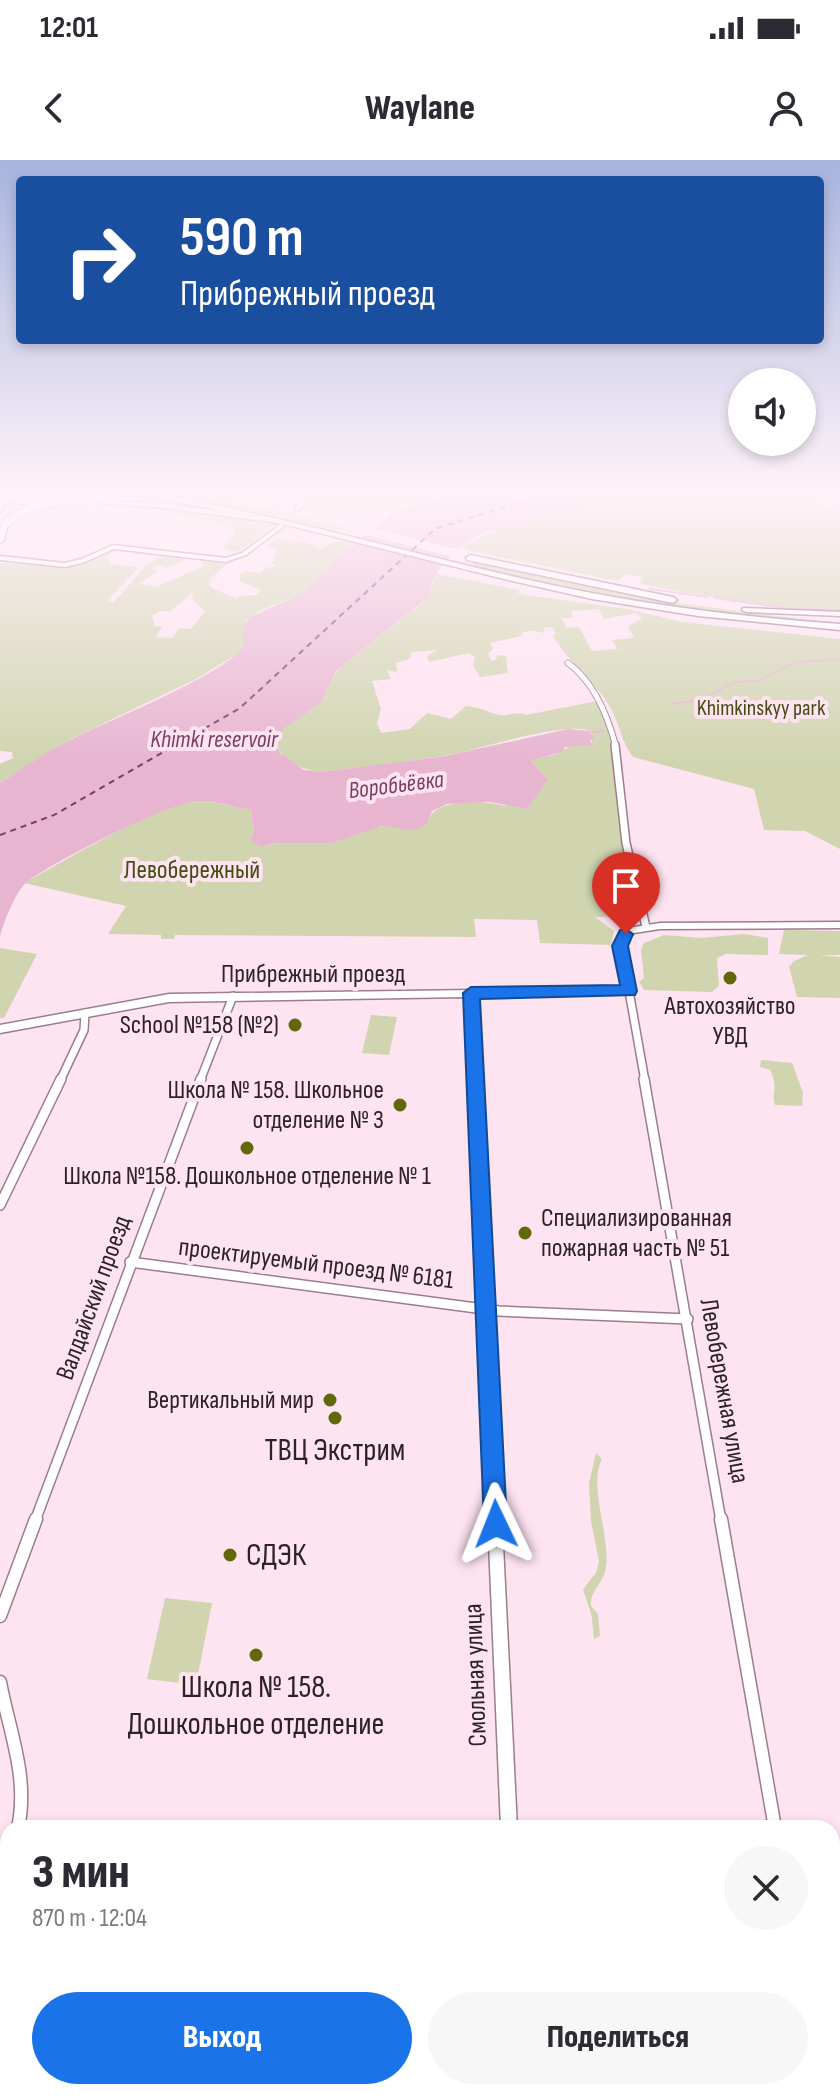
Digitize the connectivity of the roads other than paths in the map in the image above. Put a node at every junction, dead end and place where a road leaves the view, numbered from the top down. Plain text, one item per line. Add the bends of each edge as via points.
1 (533, 583) edge
2 (580, 583) edge
3 (840, 617) edge
4 (840, 629) edge
5 (568, 663) dead end
6 (840, 925) edge
7 (646, 927) junction
8 (629, 991) junction
9 (471, 993) junction
10 (233, 996) junction
11 (85, 1013) junction
12 (0, 1029) edge
13 (0, 1205) edge
14 (130, 1262) junction
15 (486, 1309) junction
16 (688, 1319) junction
17 (0, 1616) edge
18 (0, 1682) edge
19 (2, 1702) edge
20 (20, 1820) edge
21 (509, 1820) edge
22 (774, 1820) edge

1 - 4 highway via 726,617
2 - 3 highway via 746,610
5 - 7 street via 605,709 614,732 626,842
6 - 7 street
7 - 8 street, Левобережная улица via 631,930 620,942
8 - 9 street, Прибрежный проезд
8 - 16 street, Левобережная улица
9 - 10 street, Прибрежный проезд
9 - 15 street, Смольная улица
10 - 11 street, Прибрежный проезд via 159,999
10 - 14 street, Валдайский проезд
11 - 12 street, Прибрежный проезд
11 - 13 street via 84,1030
14 - 15 street, проектируемый проезд № 6181
14 - 17 street, Валдайский проезд
15 - 16 street, проектируемый проезд № 6181
15 - 21 street, Смольная улица
16 - 22 street, Левобережная улица
18 - 19 street
19 - 20 street via 20,1772

